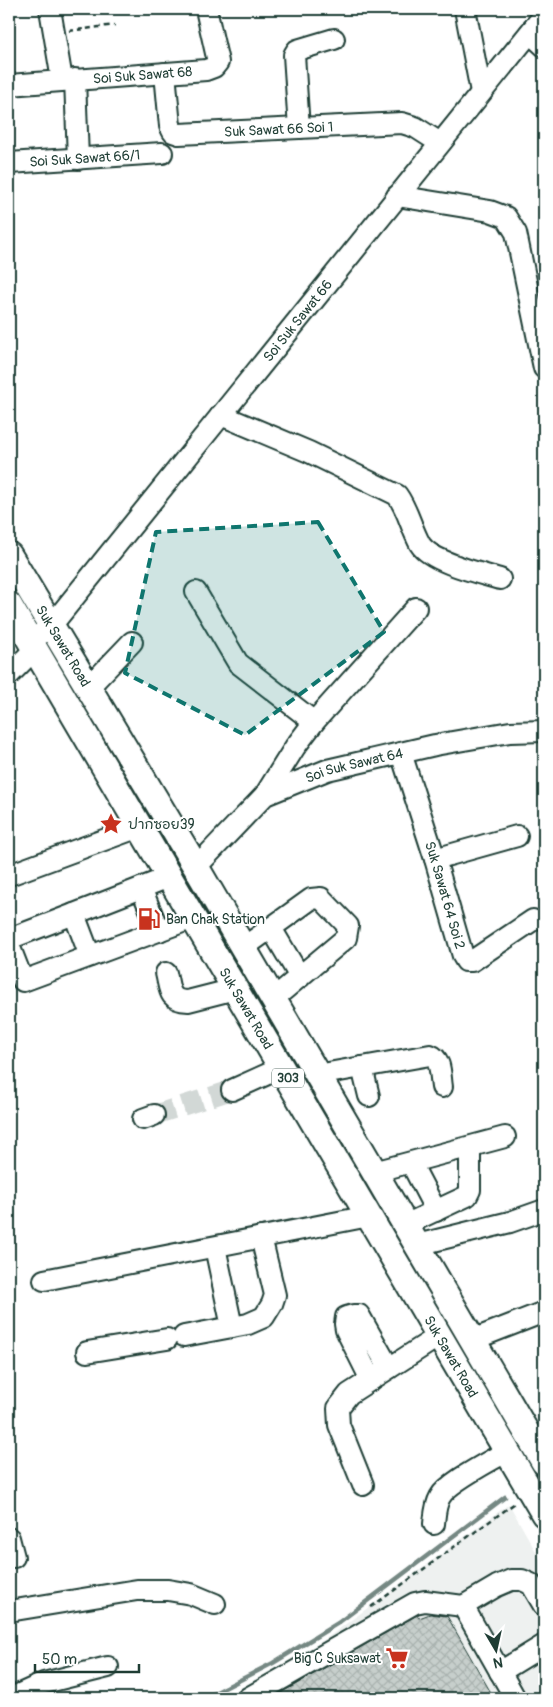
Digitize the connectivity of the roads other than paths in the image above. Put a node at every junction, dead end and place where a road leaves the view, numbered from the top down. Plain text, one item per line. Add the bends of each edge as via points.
1 (50, 9) edge
2 (206, 9) edge
3 (465, 9) edge
4 (544, 16) edge
5 (334, 39) dead end
6 (537, 39) edge
7 (165, 73) junction
8 (69, 80) junction
9 (9, 85) edge
10 (481, 92) junction
11 (299, 128) junction
12 (440, 143) junction
13 (162, 153) dead end
14 (78, 159) junction
15 (9, 163) edge
16 (397, 196) junction
17 (544, 368) edge
18 (221, 415) junction
19 (9, 555) edge
20 (500, 579) dead end
21 (196, 592) dead end
22 (9, 605) edge
23 (416, 608) dead end
24 (50, 626) junction
25 (132, 642) dead end
26 (33, 646) junction
27 (9, 675) edge
28 (88, 688) junction
29 (314, 722) junction
30 (544, 731) edge
31 (401, 753) junction
32 (265, 795) junction
33 (139, 827) junction
34 (517, 836) dead end
35 (435, 860) junction
36 (196, 867) junction
37 (9, 875) edge
38 (169, 878) junction
39 (141, 888) junction
40 (74, 914) junction
41 (193, 918) junction
42 (533, 920) dead end
43 (271, 928) junction
44 (159, 931) junction
45 (9, 939) edge
46 (9, 945) edge
47 (243, 948) junction
48 (90, 956) junction
49 (166, 973) dead end
50 (300, 977) junction
51 (235, 989) junction
52 (273, 999) junction
53 (362, 1067) junction
54 (281, 1068) junction
55 (317, 1075) junction
56 (442, 1087) dead end
57 (232, 1090) tunnel mouth
58 (369, 1096) dead end
59 (505, 1137) dead end
60 (470, 1147) junction
61 (411, 1162) junction
62 (374, 1172) junction
63 (544, 1210) edge
64 (436, 1211) junction
65 (369, 1216) junction
66 (411, 1235) junction
67 (261, 1237) junction
68 (215, 1246) junction
69 (44, 1280) dead end
70 (544, 1312) edge
71 (232, 1327) junction
72 (439, 1336) junction
73 (472, 1340) junction
74 (86, 1352) dead end
75 (389, 1368) junction
76 (371, 1380) junction
77 (507, 1451) junction
78 (544, 1462) edge
79 (363, 1485) dead end
80 (544, 1514) edge
81 (434, 1524) dead end
82 (538, 1580) edge
83 (215, 1604) dead end
84 (463, 1606) junction
85 (544, 1606) edge
86 (9, 1610) edge
87 (544, 1645) edge
88 (108, 1667) dead end
89 (500, 1672) junction
90 (243, 1694) edge
91 (11, 1698) edge
92 (515, 1698) edge

1 - 8 street via 54,34
2 - 7 street, Soi Suk Sawat 68 via 218,62 214,68 206,70
3 - 10 street
4 - 6 street, Soi Suk Sawat 66
5 - 11 street via 296,50
6 - 10 street, Soi Suk Sawat 66
7 - 8 street, Soi Suk Sawat 68
7 - 11 street, Suk Sawat 66 Soi 1 via 173,132
8 - 9 street, Soi Suk Sawat 68
8 - 14 street
10 - 12 street, Soi Suk Sawat 66
11 - 12 street, Suk Sawat 66 Soi 1 via 402,123 415,127
12 - 16 street, Soi Suk Sawat 66
13 - 14 street, Soi Suk Sawat 66/1
14 - 15 street, Soi Suk Sawat 66/1
16 - 17 street via 490,211 506,217 516,233
16 - 18 street, Soi Suk Sawat 66
18 - 20 street via 309,452 397,495 425,551 437,559
18 - 24 street, Soi Suk Sawat 66
19 - 24 main road, Suk Sawat Road / 303
21 - 29 street via 238,663
22 - 26 main road, Suk Sawat Road / 303
23 - 29 street
24 - 26 street, Soi Suk Sawat 66
24 - 28 main road, Suk Sawat Road / 303
25 - 28 street
26 - 27 street, Soi Suk Sawat 66
26 - 33 main road, Suk Sawat Road / 303
28 - 36 main road, Suk Sawat Road / 303
29 - 32 street
30 - 31 street, Soi Suk Sawat 64 via 510,732
31 - 32 street, Soi Suk Sawat 64 via 327,770
31 - 35 street, Suk Sawat 64 Soi 2
32 - 36 street, Soi Suk Sawat 64
33 - 37 street
33 - 38 main road, Suk Sawat Road / 303
34 - 35 street
35 - 42 street, Suk Sawat 64 Soi 2 via 466,961 472,961
36 - 47 main road, Suk Sawat Road / 303
38 - 39 street
38 - 41 main road, Suk Sawat Road / 303
39 - 40 street
39 - 44 street
40 - 45 street
40 - 48 street
41 - 44 street
41 - 51 main road, Suk Sawat Road / 303
43 - 47 street
43 - 50 street
43 - 50 street via 317,898 321,898 348,926 346,938
44 - 48 street
46 - 48 street via 23,981
47 - 52 main road, Suk Sawat Road / 303
49 - 51 street via 175,1000 188,1001
50 - 52 street
51 - 54 main road, Suk Sawat Road / 303
52 - 55 main road, Suk Sawat Road / 303
53 - 55 street
53 - 56 street via 430,1055 438,1061
53 - 58 street
54 - 57 street
54 - 65 main road, Suk Sawat Road / 303
55 - 62 main road, Suk Sawat Road / 303
59 - 60 street
60 - 61 street
60 - 64 street via 470,1190 467,1196
61 - 62 street
61 - 64 street
62 - 66 main road, Suk Sawat Road / 303
63 - 66 street via 510,1222
64 - 66 street
65 - 67 street
65 - 72 main road, Suk Sawat Road / 303
66 - 73 main road, Suk Sawat Road / 303
67 - 68 street
67 - 71 street via 275,1295 264,1317
68 - 69 street
68 - 71 street
70 - 73 street
71 - 74 street
72 - 75 street
72 - 77 main road, Suk Sawat Road / 303
73 - 78 main road, Suk Sawat Road / 303
75 - 76 street
75 - 76 street via 364,1344
76 - 79 street via 349,1394 338,1408 339,1425
77 - 80 main road, Suk Sawat Road / 303
77 - 81 street via 441,1495
82 - 84 street via 511,1580
82 - 85 street
83 - 86 street via 191,1594 138,1590
84 - 89 street
84 - 90 street via 425,1601 415,1603
87 - 89 street
88 - 91 street via 44,1683
89 - 92 street

